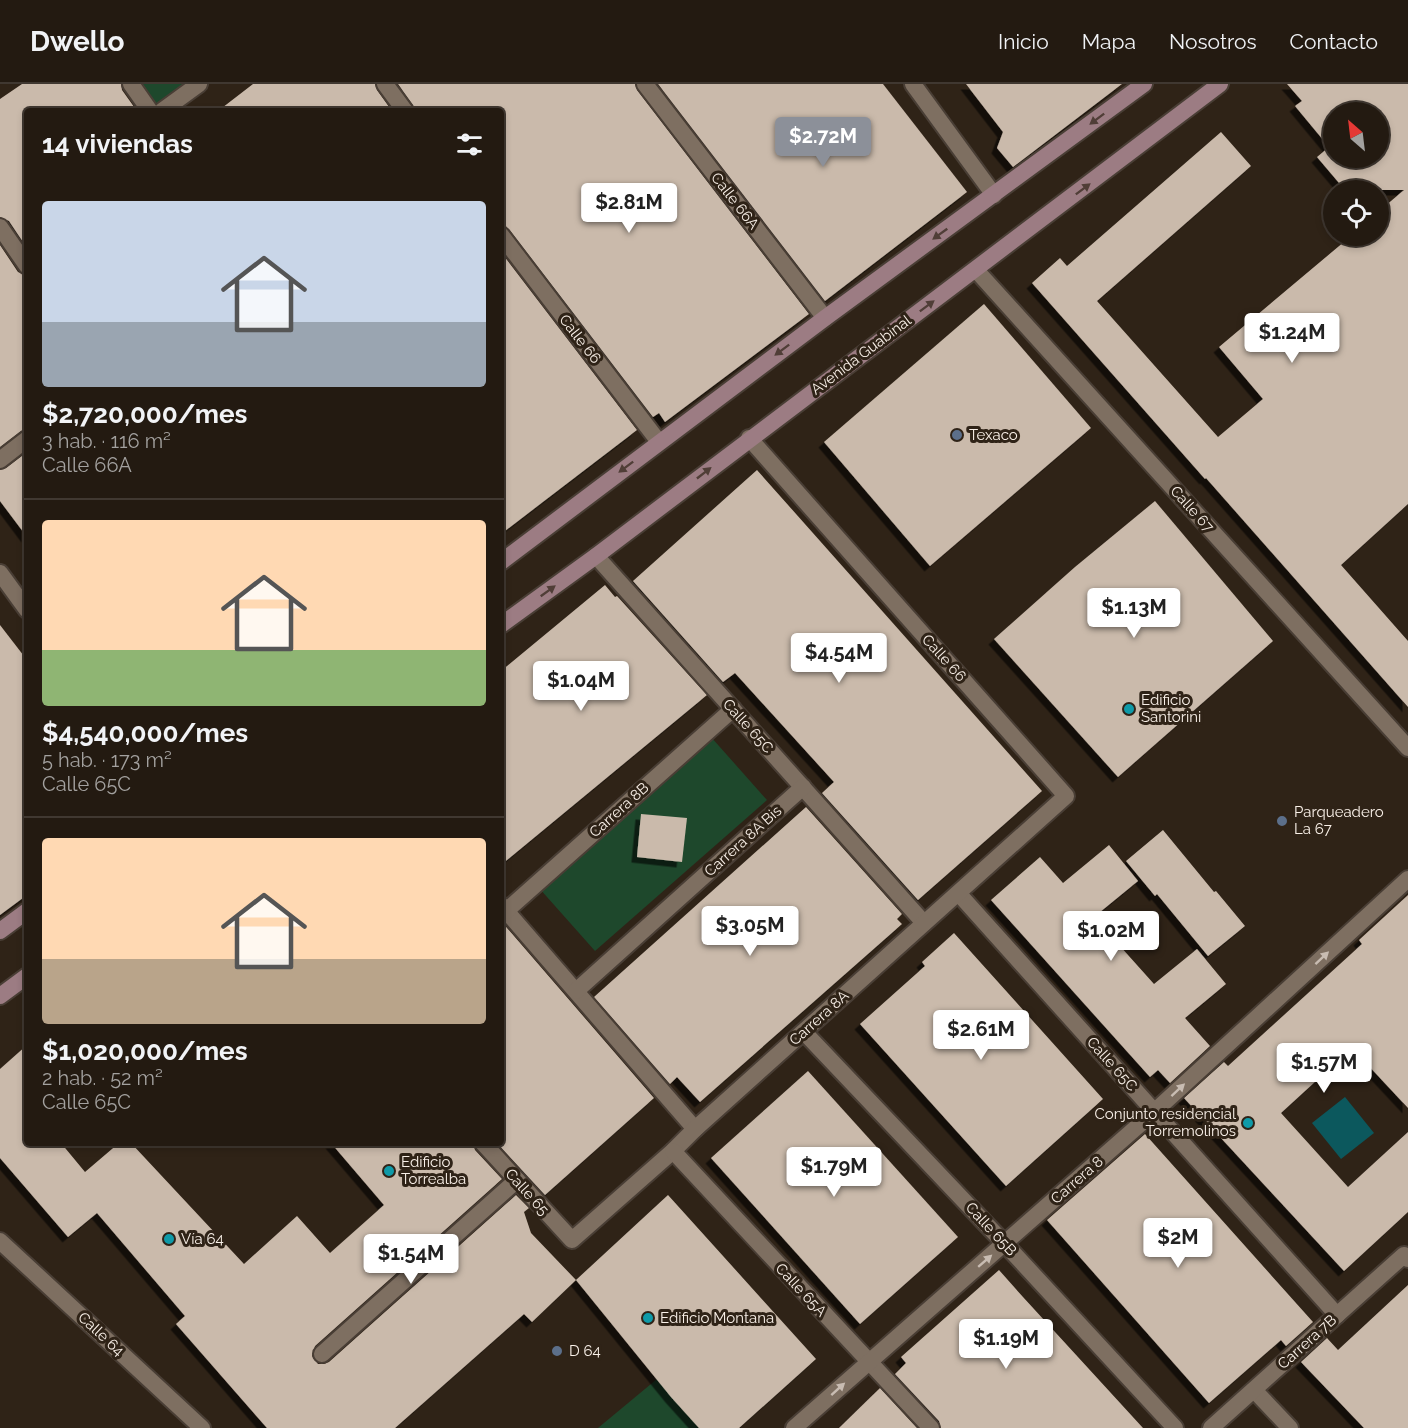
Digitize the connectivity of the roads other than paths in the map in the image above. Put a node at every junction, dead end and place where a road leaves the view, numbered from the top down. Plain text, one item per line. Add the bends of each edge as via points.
1 (131, 84) edge
2 (199, 84) edge
3 (385, 84) edge
4 (645, 84) edge
5 (913, 84) edge
6 (1144, 84) edge
7 (1220, 84) edge
8 (148, 108) edge
9 (166, 108) edge
10 (403, 108) edge
11 (994, 195) junction
12 (0, 228) edge
13 (504, 239) edge
14 (24, 262) edge
15 (976, 270) junction
16 (825, 318) junction
17 (749, 438) junction
18 (24, 441) edge
19 (659, 442) junction
20 (0, 460) edge
21 (596, 556) junction
22 (504, 560) edge
23 (0, 573) edge
24 (24, 606) edge
25 (504, 623) edge
26 (733, 709) junction
27 (1408, 748) edge
28 (803, 788) junction
29 (1066, 796) joint
30 (1408, 879) edge
31 (959, 894) junction
32 (504, 907) edge
33 (504, 909) edge
34 (24, 913) edge
35 (924, 923) junction
36 (0, 931) edge
37 (24, 978) edge
38 (576, 991) junction
39 (0, 996) edge
40 (804, 1032) junction
41 (1155, 1111) junction
42 (695, 1129) junction
43 (486, 1146) edge
44 (673, 1151) junction
45 (517, 1180) junction
46 (572, 1240) joint
47 (0, 1241) edge
48 (1005, 1244) junction
49 (1406, 1257) edge
50 (1337, 1315) junction
51 (322, 1354) dead end
52 (868, 1362) junction
53 (1254, 1390) junction
54 (202, 1428) edge
55 (794, 1428) edge
56 (931, 1428) edge
57 (1175, 1428) edge
58 (1211, 1428) edge
59 (1290, 1428) edge

1 - 8 street
2 - 9 street
3 - 10 street
4 - 16 street, Calle 66A
5 - 11 street
6 -> 11 main road
15 -> 7 main road, Avenida Guabinal
11 -> 16 main road
12 - 14 street
13 - 19 street, Calle 66
17 -> 15 main road, Avenida Guabinal
15 - 27 street, Calle 67
16 -> 19 main road
21 -> 17 main road, Avenida Guabinal
17 - 29 street, Calle 66
18 - 20 street
19 -> 22 main road
25 -> 21 main road, Avenida Guabinal
21 - 26 street, Calle 65C
23 - 24 street
26 - 28 street, Calle 65C
26 - 32 street, Carrera 8B
28 - 35 street, Calle 65C
28 - 38 street, Carrera 8A Bis
29 - 31 street, Carrera 8A
41 -> 30 street, Carrera 8
31 - 35 street, Carrera 8A
31 - 41 street, Calle 65C
33 - 38 street
34 - 36 main road
35 - 40 street, Carrera 8A
37 - 39 main road
38 - 42 street
40 - 42 street, Carrera 8A
40 - 48 street, Calle 65B
41 - 48 street, Carrera 8
41 - 50 street, Calle 65C
42 - 44 street, Carrera 8A
43 - 45 street, Calle 65
44 - 46 street, Carrera 8A
44 - 52 street, Calle 65A
45 - 46 street, Calle 65
45 - 51 street
47 - 54 street, Calle 64
52 -> 48 street, Carrera 8
48 - 57 street, Calle 65B
49 - 50 street, Carrera 7B
50 - 53 street, Carrera 7B
55 -> 52 street, Carrera 8
52 - 56 street, Calle 65A
53 - 58 street, Carrera 7B
53 - 59 street

